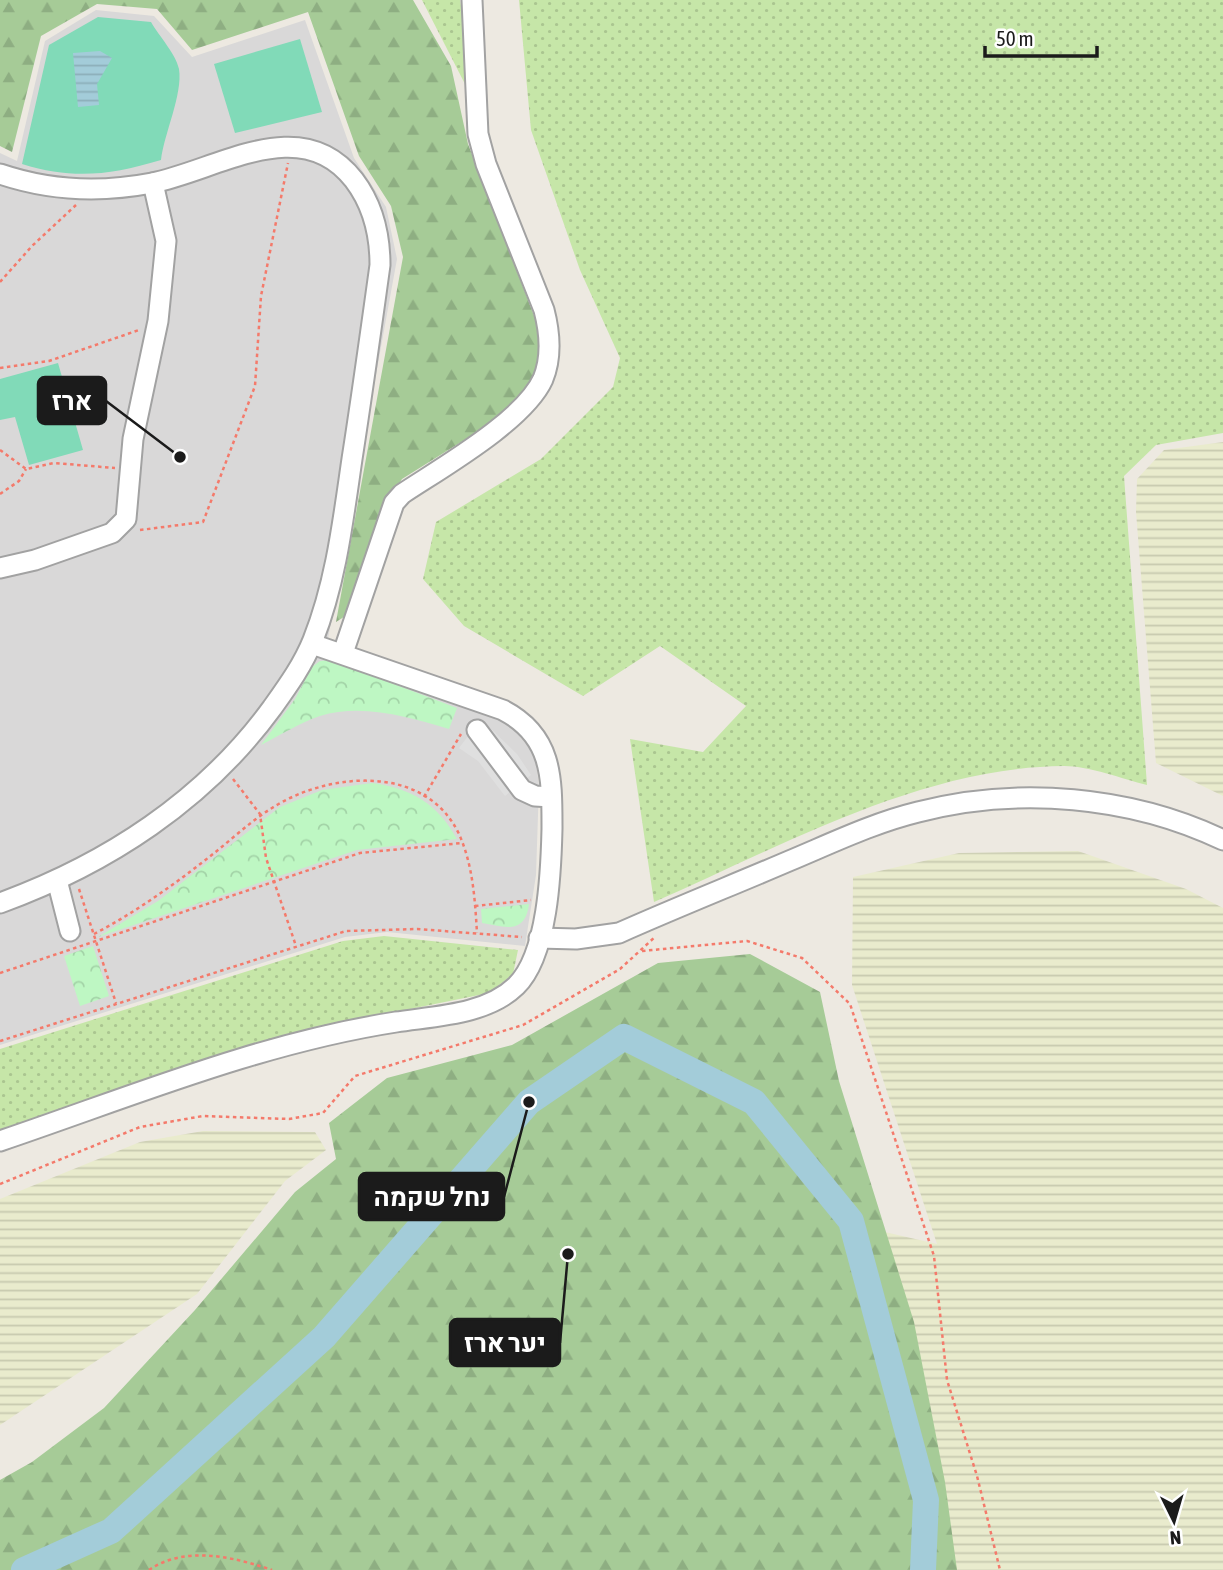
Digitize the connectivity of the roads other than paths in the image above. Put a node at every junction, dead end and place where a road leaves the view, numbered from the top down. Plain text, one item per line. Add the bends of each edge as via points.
1 (472, 0) edge
2 (0, 174) edge
3 (153, 183) junction
4 (0, 568) edge
5 (312, 643) junction
6 (343, 653) junction
7 (470, 730) road end
8 (551, 797) junction
9 (1223, 840) edge
10 (65, 876) junction
11 (0, 903) edge
12 (70, 931) dead end
13 (539, 938) junction
14 (0, 1141) edge

1 - 6 street via 478,134 544,310 547,366 542,382 511,416 394,503
2 - 3 street via 54,188
3 - 4 street via 166,242 158,321 133,439 126,519 111,533
3 - 5 street via 253,151 305,147 345,168 370,208 380,265 339,551
5 - 6 street
5 - 10 street via 263,720 198,789 141,832
6 - 8 street via 521,720 546,757
7 - 8 street via 522,790
8 - 13 street via 551,843
9 - 13 street via 1162,815 1093,803 1019,799 952,805 877,824 619,933
10 - 11 street
10 - 12 street
13 - 14 street via 525,976 506,993 477,1007 304,1039

